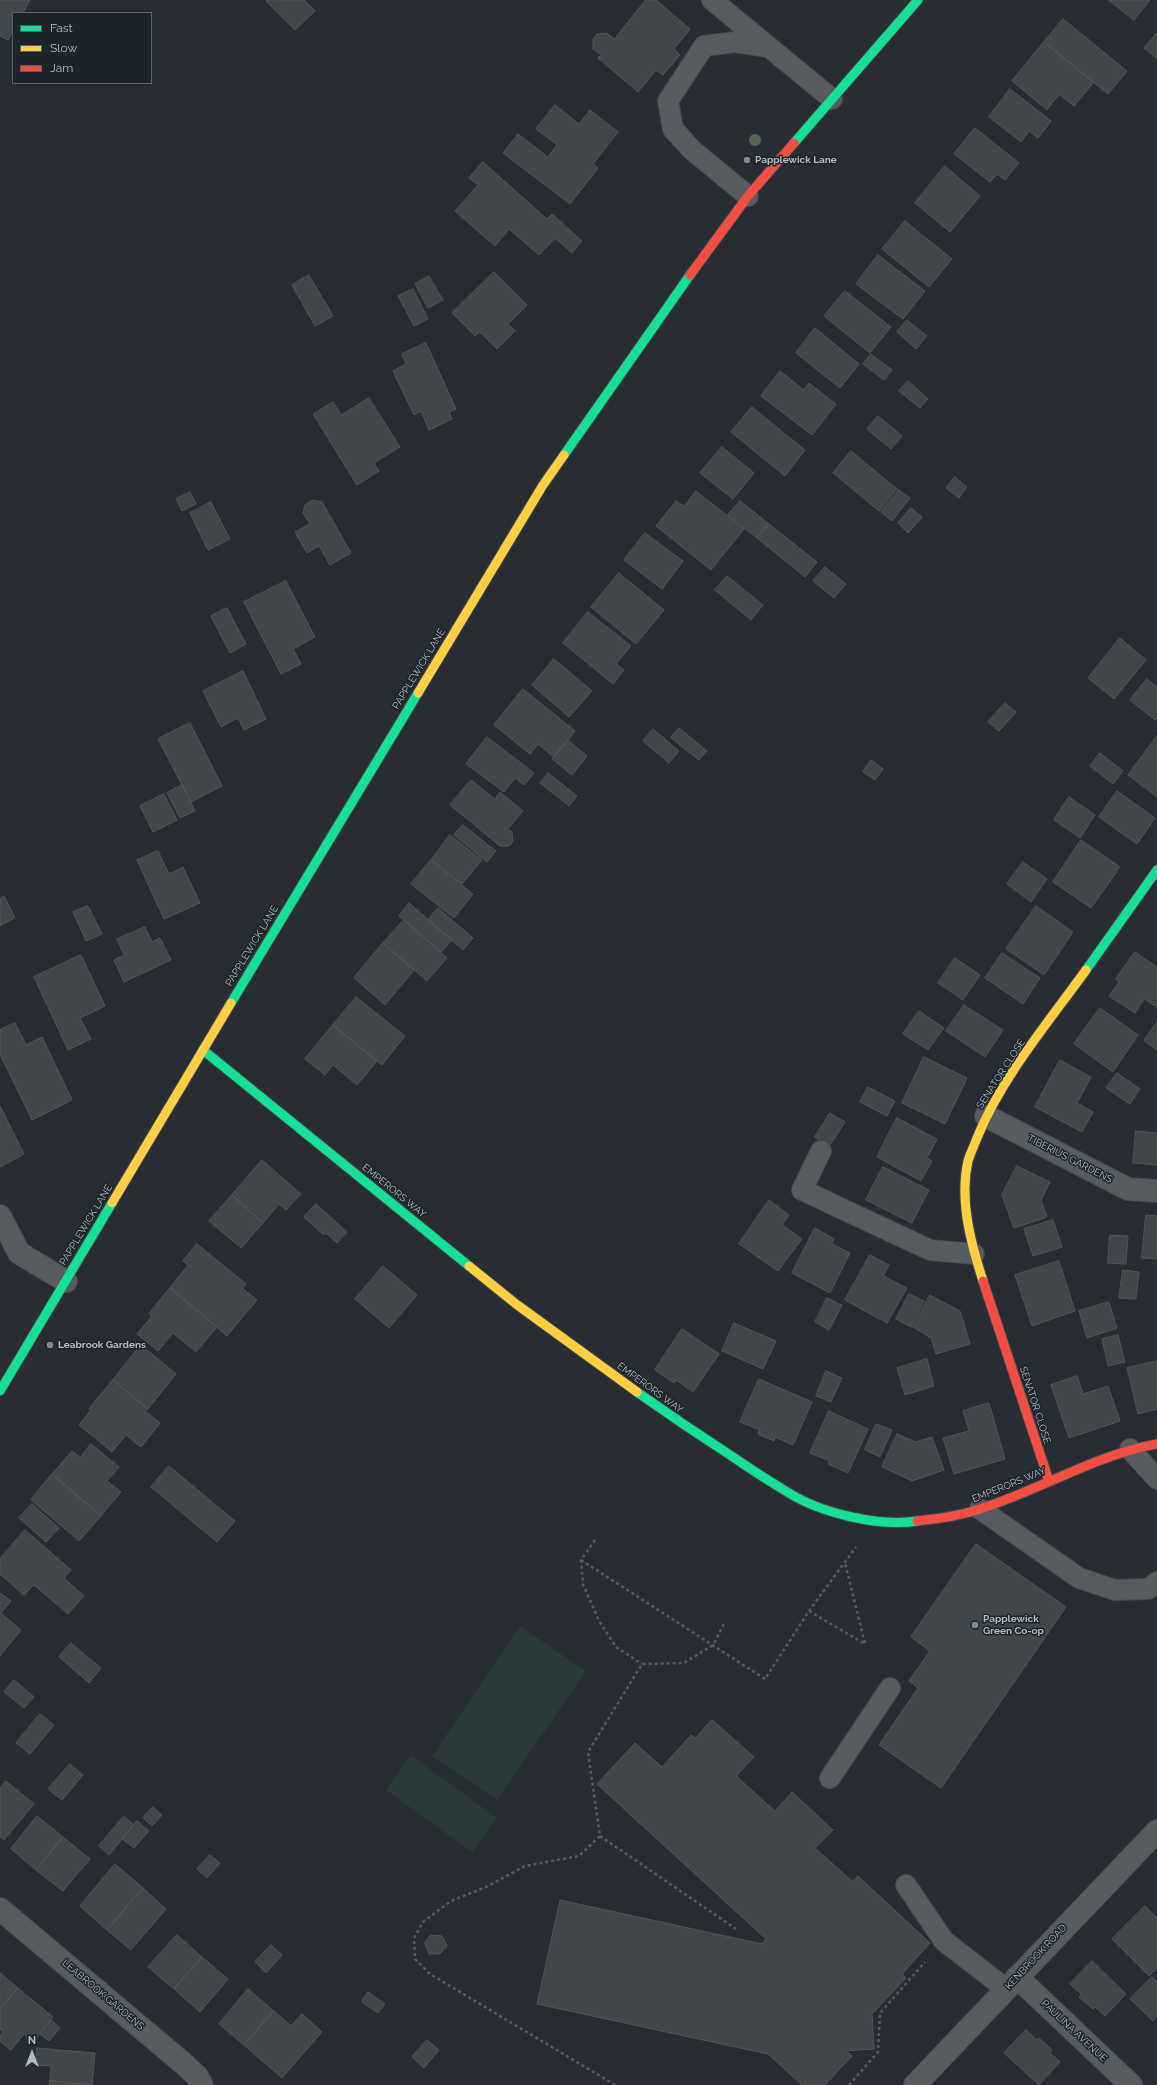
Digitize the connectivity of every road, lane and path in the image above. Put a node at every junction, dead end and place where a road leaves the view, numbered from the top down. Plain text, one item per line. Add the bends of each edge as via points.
1 (712, 0) edge
2 (918, 0) edge
3 (768, 48) junction
4 (832, 99) junction
5 (748, 196) junction
6 (1157, 870) edge
7 (203, 1050) junction
8 (986, 1116) junction
9 (821, 1151) dead end
10 (1157, 1191) edge
11 (0, 1216) edge
12 (974, 1254) junction
13 (66, 1281) junction
14 (0, 1391) edge
15 (1157, 1444) edge
16 (1130, 1449) junction
17 (1157, 1479) edge
18 (1049, 1481) junction
19 (980, 1509) junction
20 (595, 1540) dead end
21 (581, 1560) junction
22 (847, 1560) dead end
23 (845, 1563) junction
24 (1157, 1582) edge
25 (809, 1611) junction
26 (724, 1624) dead end
27 (713, 1645) junction
28 (642, 1664) junction
29 (890, 1688) dead end
30 (830, 1778) dead end
31 (1157, 1831) edge
32 (600, 1836) junction
33 (906, 1885) dead end
34 (0, 1908) edge
35 (736, 1929) dead end
36 (944, 1941) junction
37 (1011, 1983) junction
38 (202, 2085) edge
39 (615, 2085) edge
40 (849, 2085) edge
41 (915, 2085) edge
42 (1131, 2085) edge

1 - 3 lane
2 - 4 street, PAPPLEWICK LANE
3 - 4 lane
3 - 5 lane via 735,42 704,46 668,101 673,129 692,150
4 - 5 street, PAPPLEWICK LANE
5 - 7 street, PAPPLEWICK LANE via 669,303 543,485
6 - 8 street, SENATOR CLOSE via 1019,1063
7 - 13 street, PAPPLEWICK LANE
7 - 19 street, EMPERORS WAY via 516,1304 676,1420 790,1494 839,1514 876,1521 906,1523 949,1517
8 - 10 street, TIBERIUS GARDENS via 1128,1189
8 - 12 street, SENATOR CLOSE via 968,1161 965,1208
9 - 12 lane via 802,1190 930,1250
11 - 13 street via 19,1253
12 - 18 street, SENATOR CLOSE
13 - 14 street, PAPPLEWICK LANE
15 - 16 street, EMPERORS WAY
16 - 17 lane
16 - 18 street, EMPERORS WAY
18 - 19 street, EMPERORS WAY
19 - 24 lane via 1079,1578 1115,1590 1148,1589
20 - 21 path
21 - 27 path
21 - 28 path via 583,1584 599,1621 616,1646
22 - 23 path
23 - 25 path
23 - 25 path via 865,1644
25 - 27 path via 765,1678
26 - 27 path
27 - 28 path via 684,1662
28 - 32 path via 588,1752
29 - 30 lane
31 - 37 street, KENBROOK ROAD
32 - 35 path
32 - 39 path via 579,1856 525,1866 486,1887 451,1901 423,1922 414,1938 414,1952 415,1959 430,1974
33 - 36 lane
34 - 38 street, LEABROOK GARDENS via 184,2064 197,2076
36 - 37 lane
36 - 40 path via 880,2013 878,2052
37 - 41 street, KENBROOK ROAD
37 - 42 street, PAULINA AVENUE

